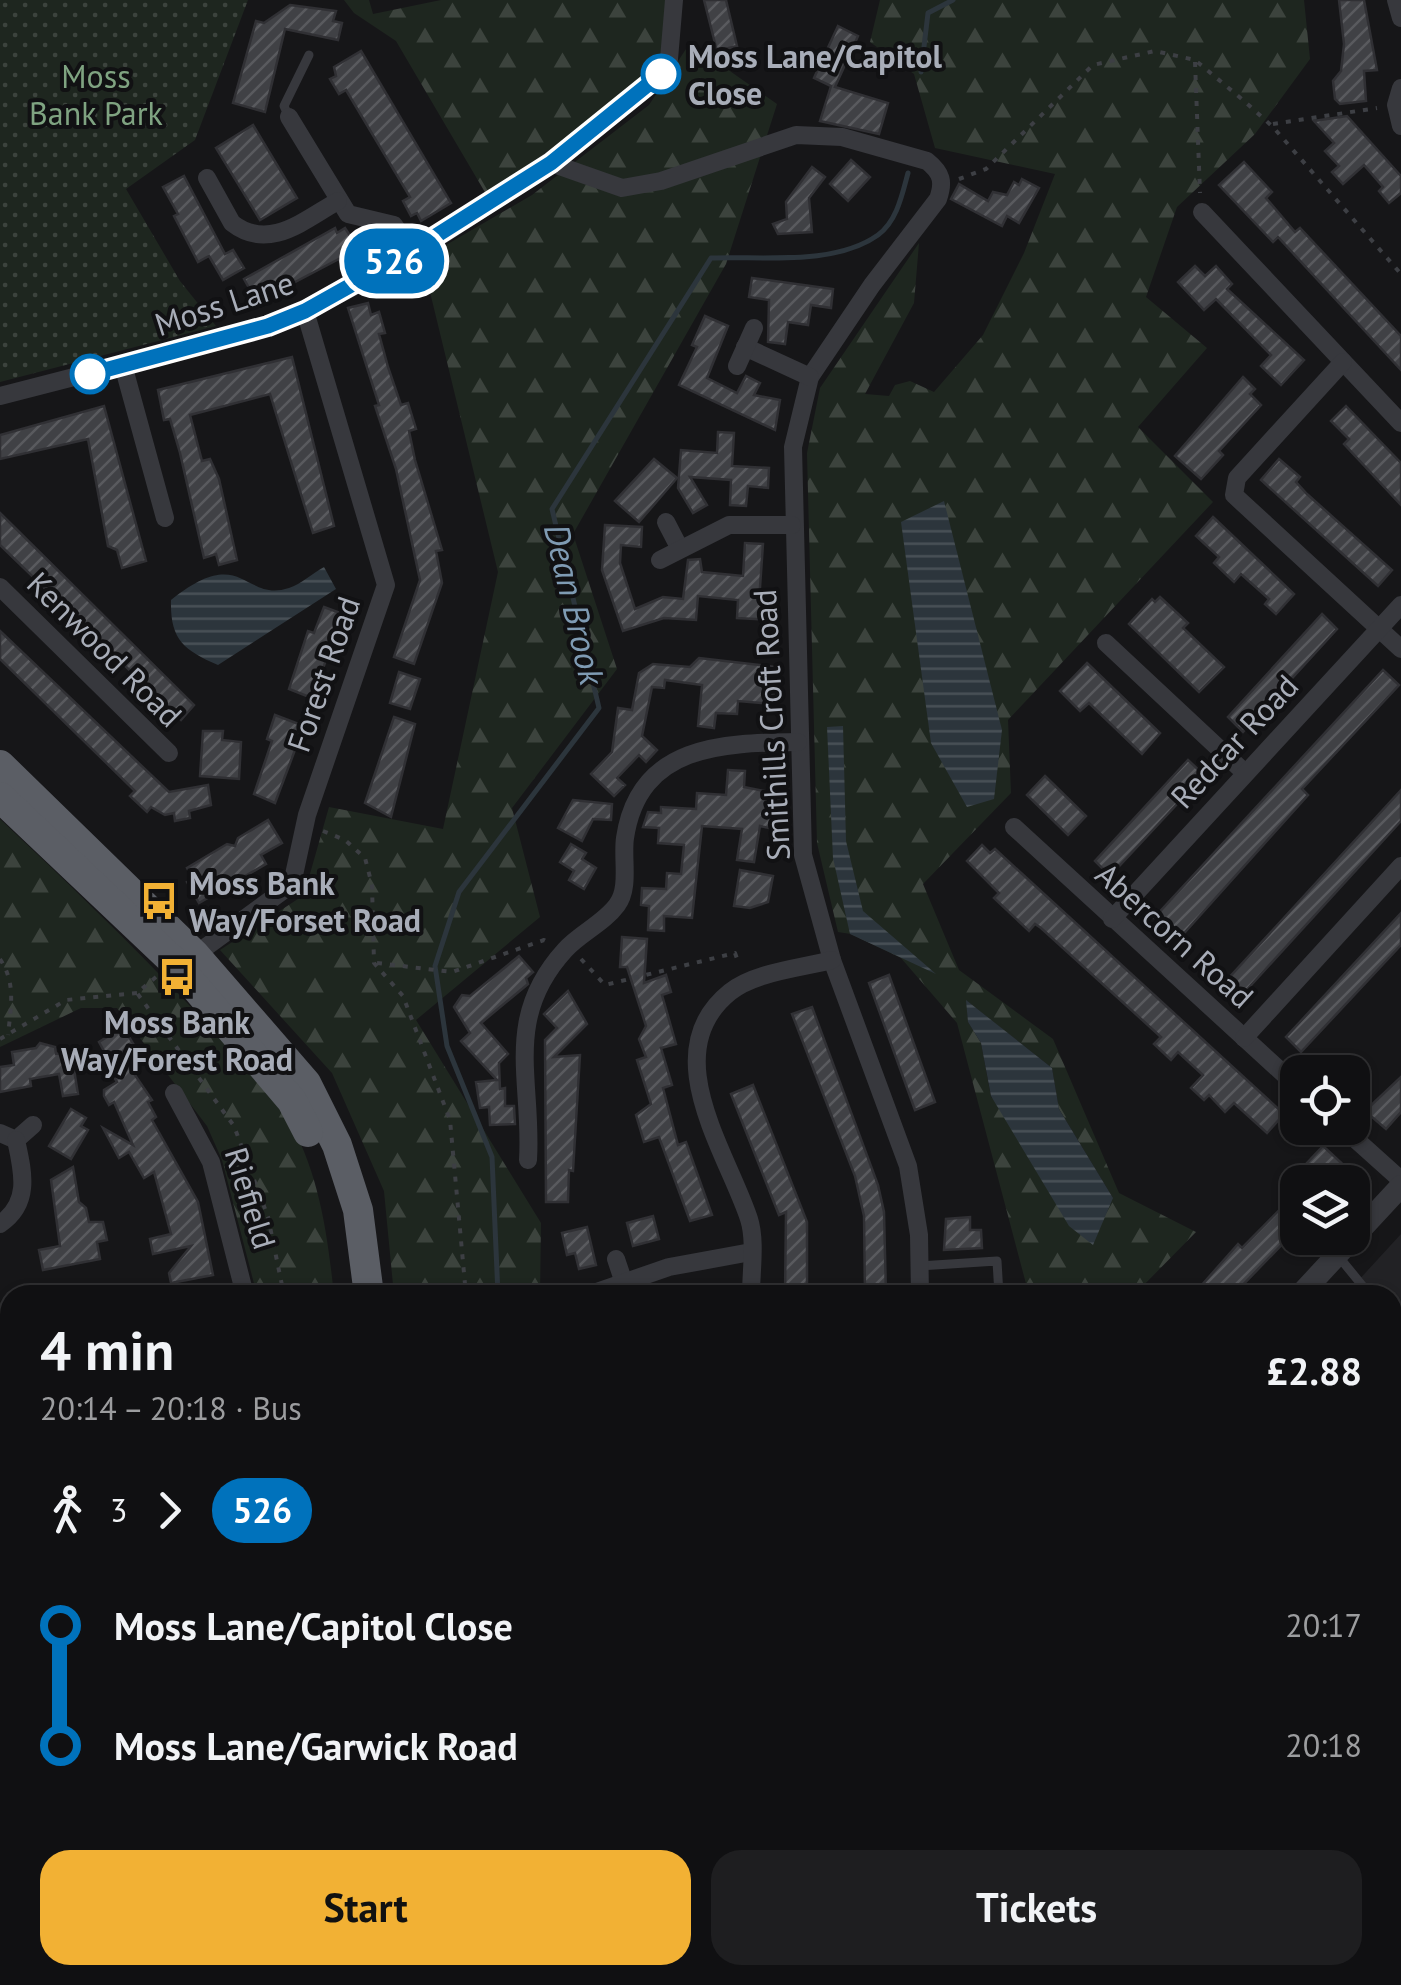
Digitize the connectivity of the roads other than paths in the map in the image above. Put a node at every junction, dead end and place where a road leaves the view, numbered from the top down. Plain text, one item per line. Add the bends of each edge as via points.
1 (674, 0) edge
2 (1396, 0) edge
3 (1401, 18) edge
4 (309, 55) dead end
5 (1399, 96) edge
6 (289, 117) joint
7 (1401, 126) edge
8 (551, 163) junction
9 (207, 178) dead end
10 (338, 201) junction
11 (1202, 212) road end
12 (412, 251) junction
13 (305, 311) junction
14 (754, 328) dead end
15 (745, 347) junction
16 (1342, 362) junction
17 (124, 365) junction
18 (737, 366) dead end
19 (810, 377) junction
20 (0, 396) edge
21 (1401, 422) edge
22 (164, 518) dead end
23 (666, 522) dead end
24 (792, 525) junction
25 (680, 549) junction
26 (660, 560) dead end
27 (0, 587) edge
28 (1401, 605) edge
29 (1379, 630) junction
30 (1106, 643) dead end
31 (1401, 650) edge
32 (798, 742) junction
33 (168, 754) dead end
34 (0, 765) edge
35 (1244, 772) junction
36 (0, 797) edge
37 (1014, 827) dead end
38 (1401, 866) edge
39 (1112, 920) junction
40 (184, 959) junction
41 (832, 960) junction
42 (1244, 1038) junction
43 (1280, 1070) edge
44 (174, 1093) dead end
45 (33, 1125) dead end
46 (8, 1137) edge
47 (1361, 1145) edge
48 (524, 1152) dead end
49 (1401, 1183) edge
50 (1370, 1217) edge
51 (0, 1224) edge
52 (752, 1252) junction
53 (1336, 1255) edge
54 (1338, 1255) edge
55 (616, 1259) dead end
56 (919, 1266) junction
57 (624, 1284) junction
58 (243, 1285) edge
59 (348, 1285) edge
60 (368, 1285) edge
61 (621, 1285) edge
62 (751, 1285) edge
63 (920, 1285) edge
64 (998, 1285) edge
65 (1309, 1285) edge
66 (1362, 1285) edge

1 - 8 street, Moss Lane via 669,58 661,74
2 - 3 street
4 - 6 lane via 284,106
5 - 7 street
6 - 10 street
8 - 12 street, Moss Lane
8 - 19 street, Smithills Croft Road via 622,188 796,135 842,137 939,170 938,200
9 - 10 street via 232,223 267,236
10 - 12 street via 358,220 394,225
11 - 16 street
12 - 13 street, Moss Lane
13 - 17 street, Moss Lane
13 - 40 street, Forest Road via 386,585 287,890
14 - 15 street
15 - 18 street
15 - 19 street
16 - 21 street
16 - 29 street via 1237,478 1234,495
17 - 20 street, Moss Lane
17 - 22 street
19 - 24 street, Smithills Croft Road via 793,447
23 - 25 street
24 - 25 street via 729,525
24 - 32 street, Smithills Croft Road
25 - 26 street
27 - 33 street, Kenwood Road
28 - 29 street, Redcar Road
29 - 31 street
29 - 35 street, Redcar Road
30 - 35 street
32 - 41 street, Smithills Croft Road via 803,855
32 - 48 street via 704,748 659,773 630,817 617,905 566,949 525,1023 521,1055 530,1112
34 - 40 highway
35 - 39 street, Redcar Road
36 - 40 highway
37 - 39 street, Abercorn Road
38 - 42 street
39 - 42 street, Abercorn Road
40 - 59 highway via 292,1100 320,1155
40 - 60 highway via 306,1083 337,1145 358,1210
41 - 52 street via 746,983 708,1019 698,1066 706,1115 750,1222
41 - 56 street, Smithills Croft Road via 908,1166
42 - 43 street, Abercorn Road
44 - 58 street, Riefield via 184,1125 211,1162
45 - 46 street
46 - 51 street via 22,1195
47 - 49 street
49 - 50 street
52 - 57 street via 669,1267
52 - 62 street
53 - 65 street
54 - 66 lane
55 - 57 street
56 - 63 street, Smithills Croft Road
56 - 64 lane via 997,1261
57 - 61 street

